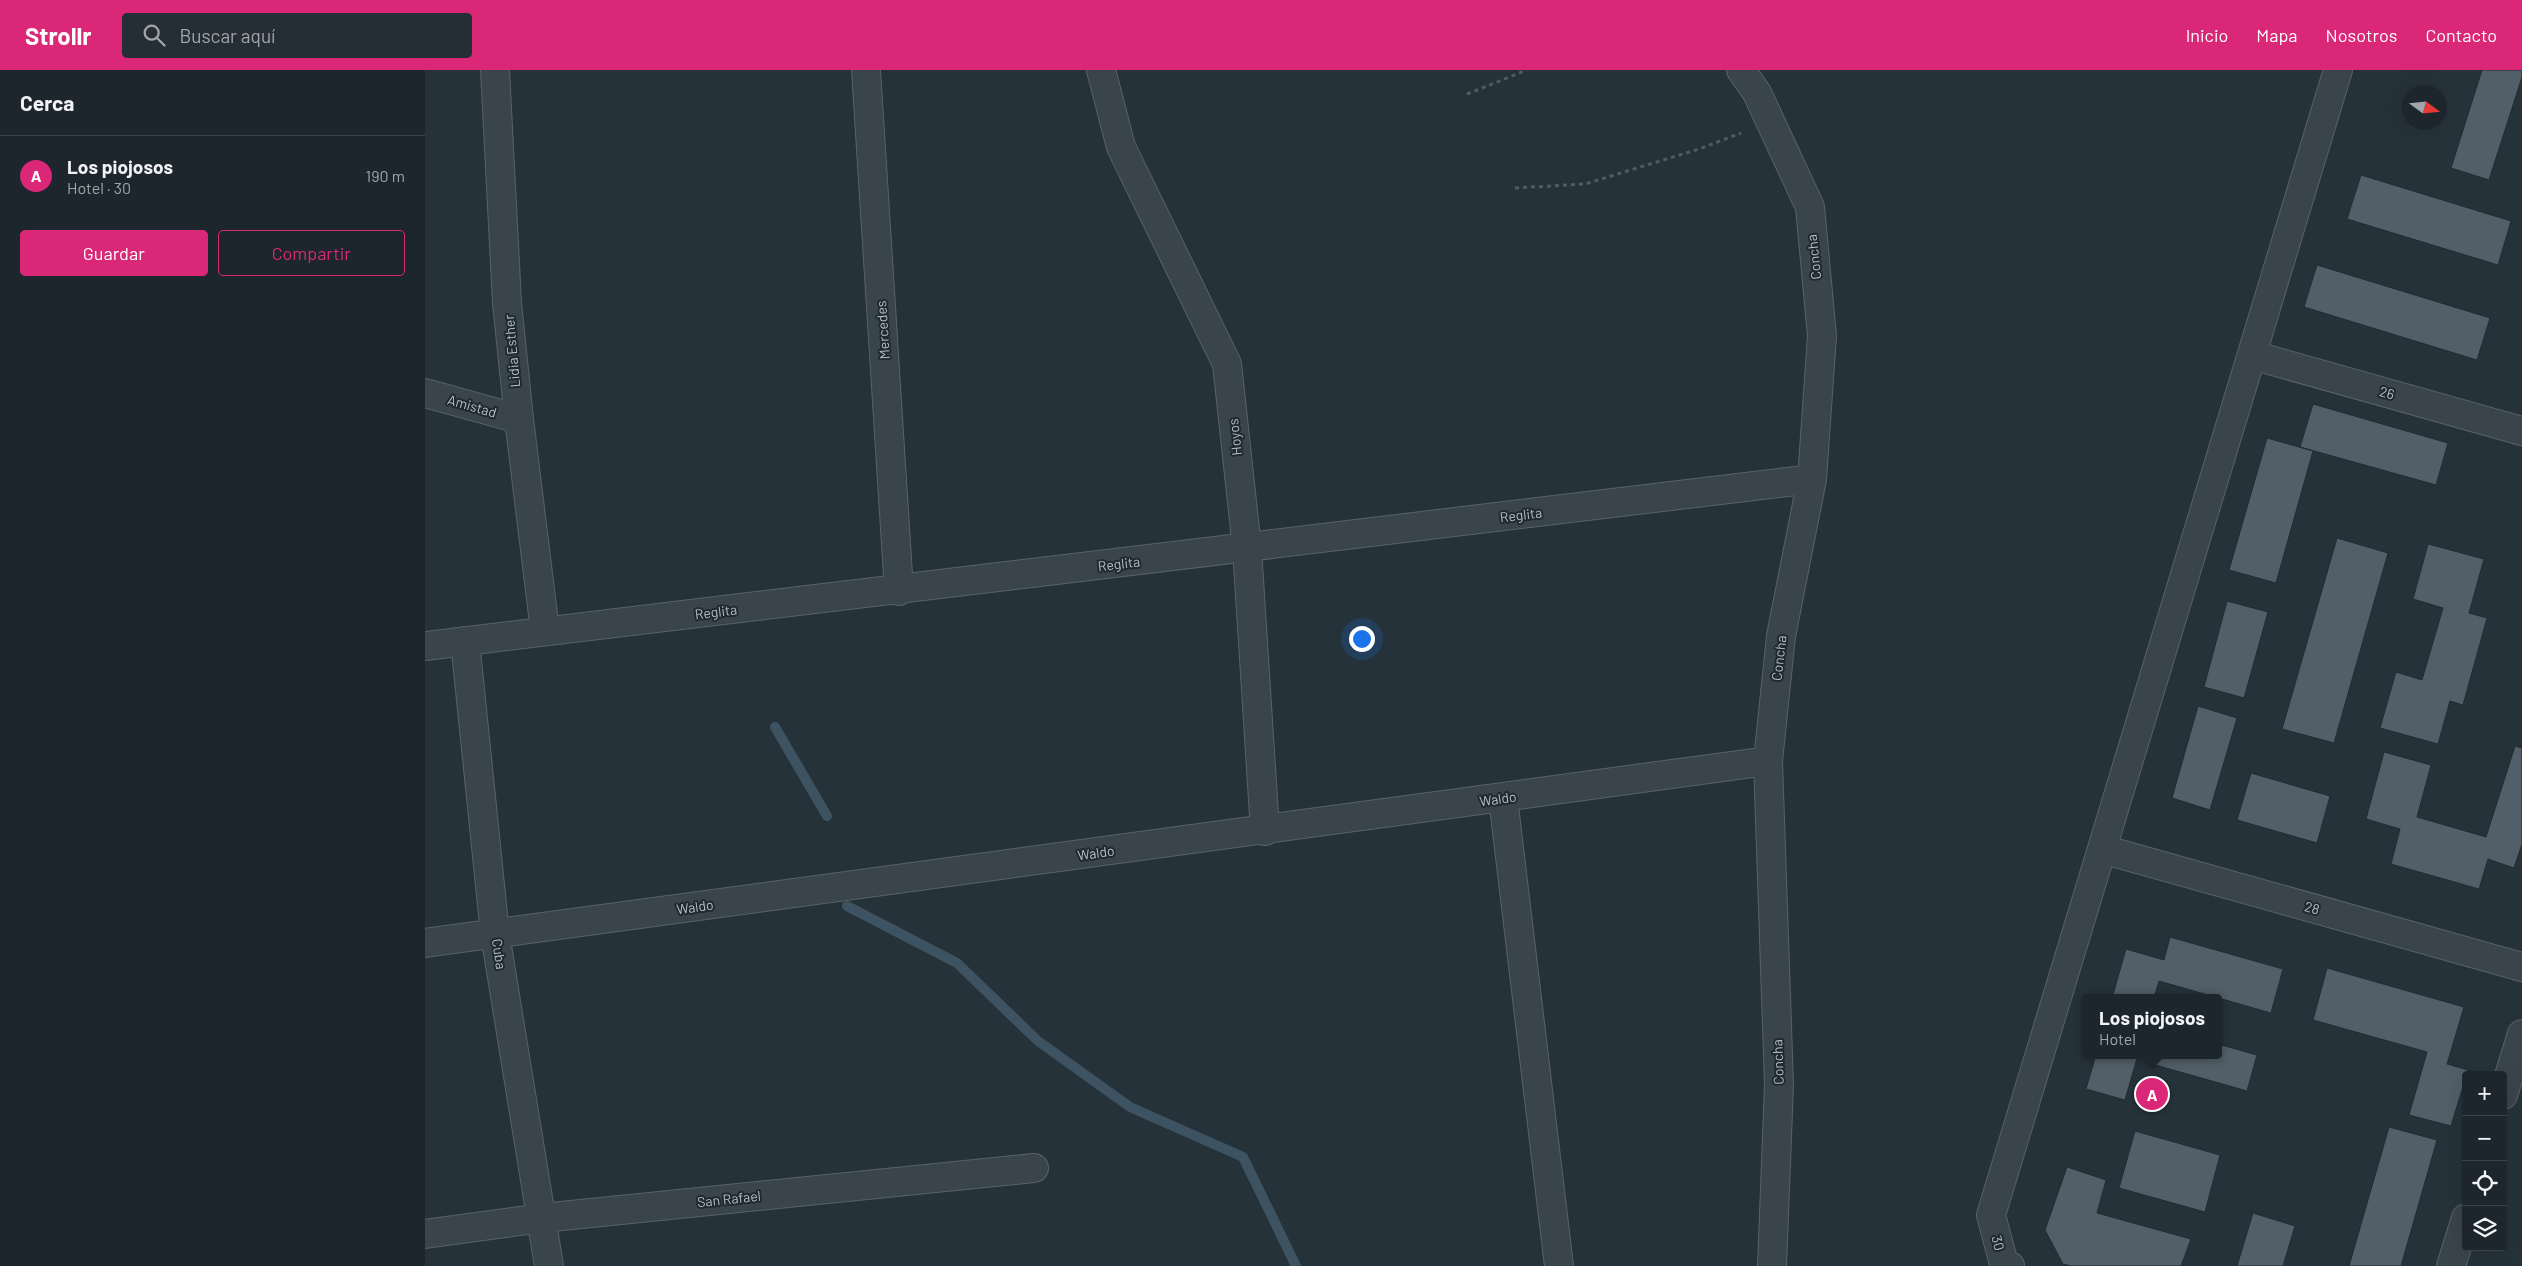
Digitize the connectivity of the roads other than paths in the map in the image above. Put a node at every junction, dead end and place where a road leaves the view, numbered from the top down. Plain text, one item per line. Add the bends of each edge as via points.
1 (495, 70) edge
2 (866, 70) edge
3 (1101, 70) edge
4 (1741, 70) edge
5 (2338, 70) edge
6 (2252, 355) junction
7 (425, 393) edge
8 (519, 420) junction
9 (2522, 431) edge
10 (1812, 479) junction
11 (1247, 548) junction
12 (899, 591) junction
13 (545, 631) junction
14 (465, 641) junction
15 (425, 646) edge
16 (1767, 761) junction
17 (1503, 798) junction
18 (1265, 831) junction
19 (2102, 850) junction
20 (495, 934) junction
21 (425, 944) edge
22 (2522, 967) edge
23 (2522, 1034) edge
24 (2507, 1082) edge
25 (1034, 1168) dead end
26 (542, 1218) junction
27 (2462, 1231) edge
28 (425, 1234) edge
29 (549, 1266) edge
30 (1559, 1266) edge
31 (1772, 1266) edge
32 (2010, 1266) edge
33 (2451, 1266) edge

1 - 8 street, Lidia Esther via 507,303
2 - 12 street, Mercedes
3 - 11 street, Hoyos via 1121,147 1227,364
4 - 10 street, Concha via 1757,93 1810,207 1822,336
5 - 6 street
6 - 9 street, 26
6 - 19 street
7 - 8 street, Amistad
8 - 13 street, Lidia Esther
10 - 11 street, Reglita
10 - 16 street, Concha via 1781,636
11 - 12 street, Reglita
11 - 18 street, Hoyos
12 - 13 street, Reglita
13 - 14 street, Reglita
14 - 15 street, Reglita
14 - 20 street, Cuba
16 - 17 street, Waldo
16 - 31 street, Concha via 1779,1085
17 - 18 street, Waldo
17 - 30 street
18 - 20 street, Waldo
19 - 22 street, 28
19 - 32 street, 30 via 1991,1215 2004,1264
20 - 21 street, Waldo
20 - 26 street, Cuba
23 - 24 street
25 - 26 street, San Rafael
26 - 28 street, San Rafael
26 - 29 street, Cuba
27 - 33 street

